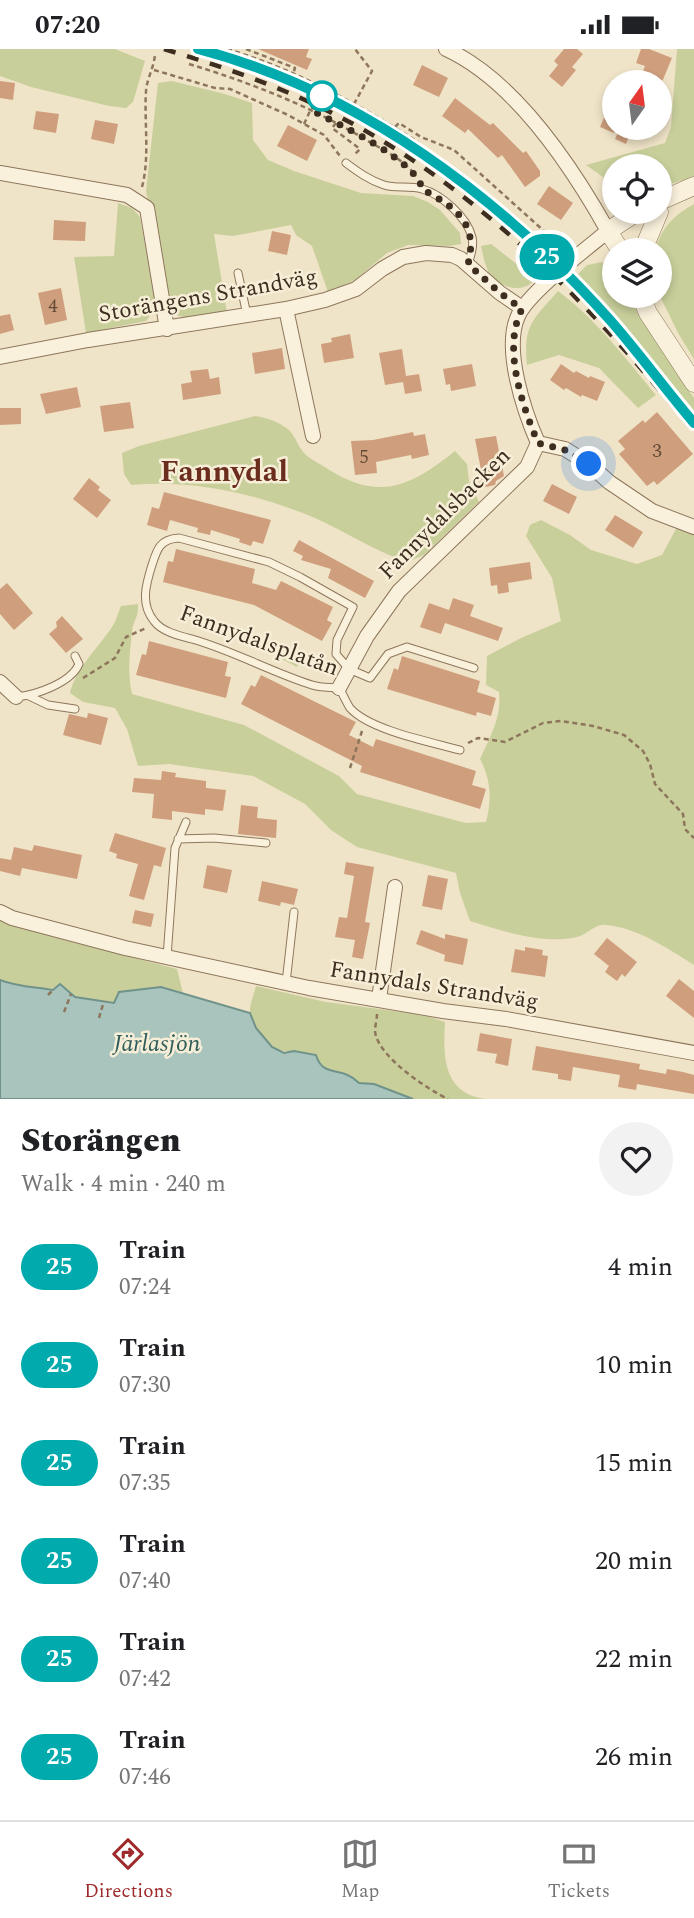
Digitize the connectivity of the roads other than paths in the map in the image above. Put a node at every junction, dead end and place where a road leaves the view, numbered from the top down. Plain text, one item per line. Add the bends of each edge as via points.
1 (446, 49) edge
2 (346, 163) road end
3 (0, 173) edge
4 (694, 187) edge
5 (672, 199) edge
6 (618, 224) edge
7 (608, 231) junction
8 (612, 238) edge
9 (468, 264) junction
10 (238, 274) dead end
11 (646, 308) edge
12 (286, 309) junction
13 (522, 309) junction
14 (247, 315) junction
15 (167, 329) junction
16 (0, 357) edge
17 (694, 383) edge
18 (313, 436) dead end
19 (538, 443) junction
20 (694, 527) edge
21 (75, 656) dead end
22 (474, 668) dead end
23 (349, 669) junction
24 (0, 683) edge
25 (339, 688) junction
26 (22, 696) junction
27 (75, 709) dead end
28 (460, 750) dead end
29 (186, 822) dead end
30 (178, 839) junction
31 (266, 843) dead end
32 (396, 887) dead end
33 (0, 912) edge
34 (294, 912) dead end
35 (167, 957) junction
36 (286, 983) junction
37 (379, 999) junction
38 (694, 1053) edge

1 - 7 street via 499,83 554,147
2 - 9 lane via 368,179 422,189 444,201 468,227 473,244
3 - 15 street via 104,189 139,200 150,217
4 - 5 street
6 - 7 street
7 - 8 street
7 - 13 street via 573,258
9 - 12 street, Storängens Strandväg via 452,255 403,257 356,289
9 - 13 street, Storängens Strandväg
10 - 14 lane
11 - 17 street
12 - 14 street, Storängens Strandväg
12 - 18 street
13 - 19 street via 513,331 513,349 527,417
14 - 15 street, Storängens Strandväg
15 - 16 street, Storängens Strandväg
19 - 20 street via 565,450 652,511
19 - 23 street, Fannydalsbacken via 527,467 399,591
21 - 26 lane via 76,671 37,694
22 - 23 lane, Fannydalsplatån via 407,647 388,654 370,678
23 - 25 street, Fannydalsbacken
23 - 25 lane, Fannydalsplatån via 336,654 337,640 353,607 269,562 179,538 165,540 158,548 146,585 145,604 154,623 292,678
24 - 26 street
25 - 28 lane, Fannydalsplatån via 350,707 366,719
26 - 27 lane
29 - 30 lane
30 - 31 lane
30 - 35 lane
32 - 37 street
33 - 35 street, Fannydals Strandväg
34 - 36 lane
35 - 36 street, Fannydals Strandväg
36 - 37 street, Fannydals Strandväg
37 - 38 street, Fannydals Strandväg

